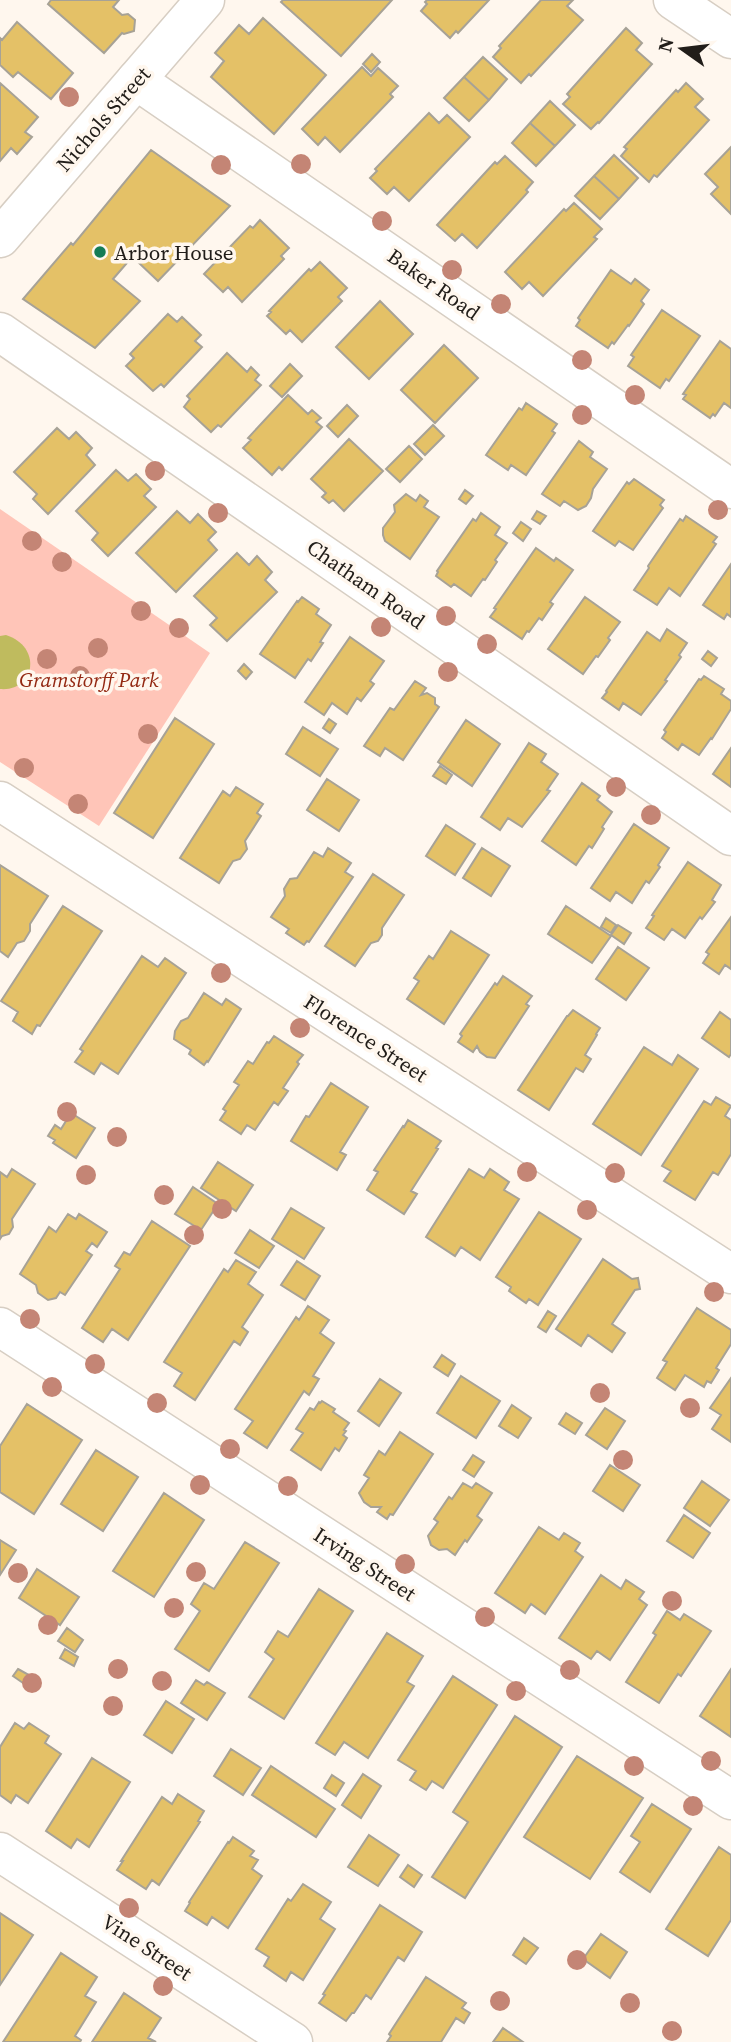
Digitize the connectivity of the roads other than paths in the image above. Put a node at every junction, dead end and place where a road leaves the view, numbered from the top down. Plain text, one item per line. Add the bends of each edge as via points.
1 (205, 0) edge
2 (673, 0) edge
3 (731, 39) edge
4 (136, 80) junction
5 (0, 238) edge
6 (0, 332) edge
7 (731, 489) edge
8 (0, 801) edge
9 (731, 836) edge
10 (731, 1274) edge
11 (0, 1327) edge
12 (731, 1800) edge
13 (0, 1852) edge
14 (293, 2042) edge

1 - 4 street, Nichols Street
2 - 3 street
4 - 5 street, Nichols Street
4 - 7 street, Baker Road
6 - 9 street, Chatham Road
8 - 10 street, Florence Street
11 - 12 street, Irving Street
13 - 14 street, Vine Street

